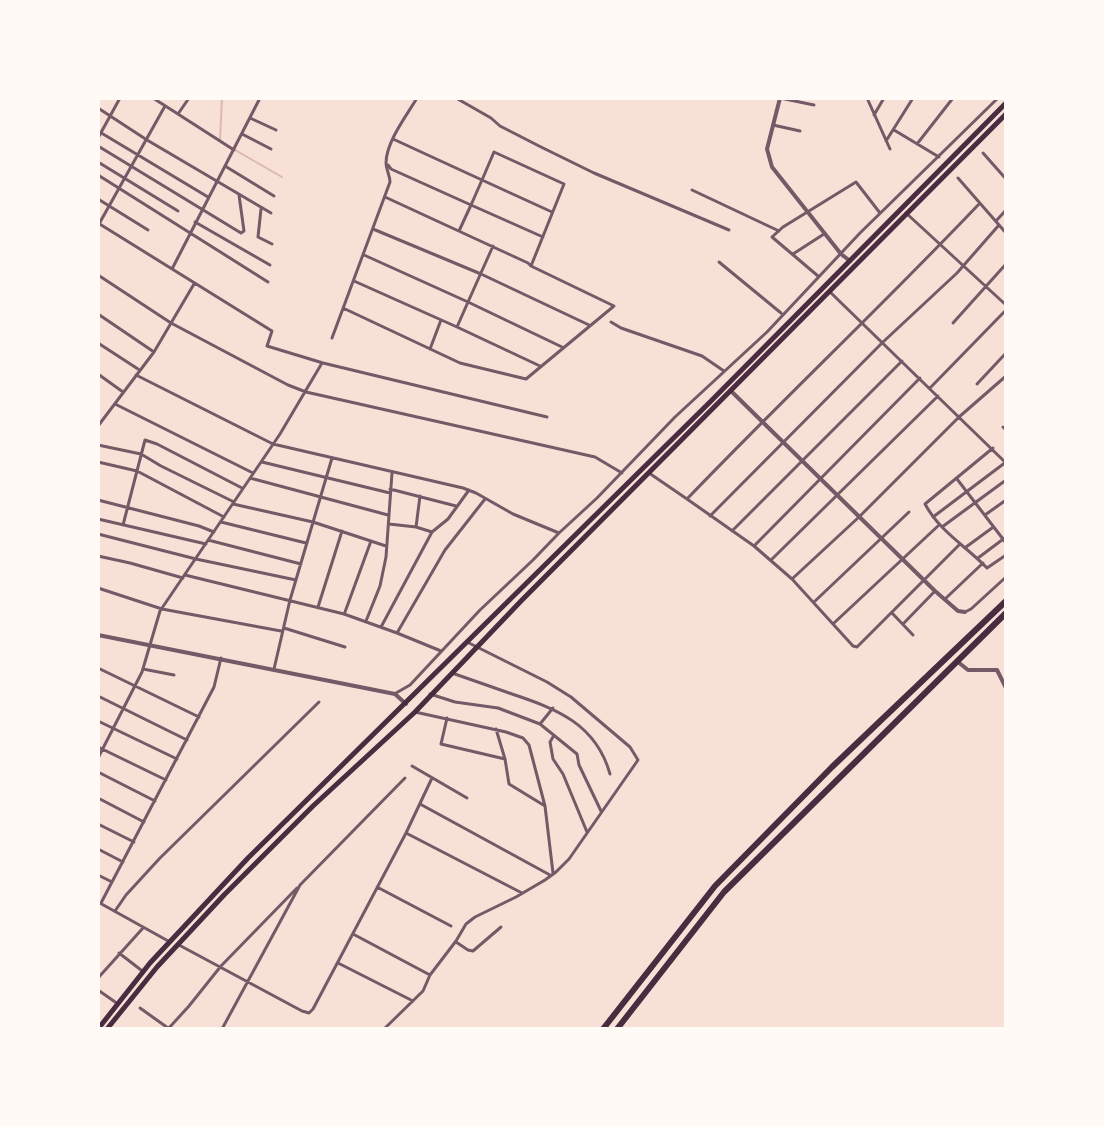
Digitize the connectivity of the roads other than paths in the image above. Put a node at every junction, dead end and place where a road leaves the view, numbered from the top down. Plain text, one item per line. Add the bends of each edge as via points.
1 (120, 98) edge
2 (153, 98) edge
3 (189, 98) edge
4 (260, 98) edge
5 (417, 98) edge
6 (456, 98) edge
7 (780, 98) edge
8 (867, 98) edge
9 (884, 98) edge
10 (913, 98) edge
11 (953, 98) edge
12 (998, 98) edge
13 (1006, 103) edge
14 (814, 105) dead end
15 (165, 106) junction
16 (98, 108) edge
17 (178, 114) junction
18 (1006, 114) edge
19 (874, 115) junction
20 (110, 116) junction
21 (250, 118) junction
22 (773, 125) junction
23 (276, 130) dead end
24 (894, 130) junction
25 (800, 131) dead end
26 (100, 132) edge
27 (242, 134) junction
28 (98, 138) edge
29 (393, 139) junction
30 (147, 140) junction
31 (886, 141) junction
32 (917, 144) junction
33 (98, 146) edge
34 (271, 149) dead end
35 (890, 149) dead end
36 (234, 150) junction
37 (983, 153) dead end
38 (138, 155) junction
39 (939, 157) junction
40 (98, 162) edge
41 (386, 162) junction
42 (132, 166) junction
43 (225, 166) junction
44 (98, 175) edge
45 (126, 178) junction
46 (958, 178) dead end
47 (1006, 179) edge
48 (482, 180) junction
49 (216, 182) junction
50 (120, 189) junction
51 (692, 190) dead end
52 (239, 195) junction
53 (274, 196) dead end
54 (208, 197) junction
55 (385, 197) junction
56 (98, 199) edge
57 (980, 203) junction
58 (471, 205) junction
59 (110, 206) junction
60 (261, 208) junction
61 (202, 209) junction
62 (1006, 210) edge
63 (178, 211) dead end
64 (553, 212) junction
65 (808, 212) junction
66 (271, 213) dead end
67 (906, 213) junction
68 (881, 214) junction
69 (195, 222) junction
70 (997, 223) junction
71 (98, 224) edge
72 (373, 229) junction
73 (148, 230) dead end
74 (729, 230) dead end
75 (459, 231) junction
76 (779, 231) junction
77 (1006, 231) edge
78 (190, 233) junction
79 (825, 234) junction
80 (543, 237) junction
81 (272, 244) dead end
82 (940, 245) junction
83 (493, 246) junction
84 (793, 254) junction
85 (841, 254) junction
86 (364, 255) junction
87 (850, 261) junction
88 (719, 262) dead end
89 (1006, 264) edge
90 (270, 265) dead end
91 (531, 266) junction
92 (963, 266) junction
93 (172, 269) junction
94 (481, 274) junction
95 (98, 275) edge
96 (818, 276) junction
97 (354, 281) junction
98 (268, 282) dead end
99 (195, 283) junction
100 (986, 286) junction
101 (830, 292) junction
102 (468, 302) junction
103 (1006, 307) edge
104 (343, 308) junction
105 (98, 314) edge
106 (783, 314) junction
107 (441, 320) junction
108 (611, 322) dead end
109 (171, 323) junction
110 (862, 323) junction
111 (953, 323) dead end
112 (590, 326) junction
113 (457, 327) junction
114 (332, 338) dead end
115 (883, 342) junction
116 (98, 343) edge
117 (564, 348) junction
118 (430, 349) junction
119 (154, 352) junction
120 (1006, 353) edge
121 (902, 360) junction
122 (323, 363) junction
123 (541, 367) junction
124 (140, 370) junction
125 (724, 371) junction
126 (98, 374) edge
127 (136, 375) junction
128 (1006, 376) edge
129 (920, 378) junction
130 (977, 384) dead end
131 (930, 388) junction
132 (731, 391) junction
133 (123, 392) junction
134 (306, 392) junction
135 (938, 396) junction
136 (115, 404) junction
137 (98, 413) edge
138 (105, 417) junction
139 (547, 417) dead end
140 (959, 417) junction
141 (761, 421) junction
142 (98, 426) edge
143 (784, 443) junction
144 (273, 444) junction
145 (98, 445) edge
146 (993, 448) junction
147 (141, 454) junction
148 (332, 458) junction
149 (801, 461) junction
150 (98, 462) edge
151 (261, 462) junction
152 (1006, 462) edge
153 (137, 471) junction
154 (392, 471) junction
155 (253, 473) junction
156 (622, 473) junction
157 (649, 473) junction
158 (250, 478) junction
159 (326, 478) junction
160 (956, 478) junction
161 (820, 479) junction
162 (1006, 480) edge
163 (243, 488) junction
164 (469, 490) junction
165 (390, 491) junction
166 (966, 491) junction
167 (836, 495) junction
168 (420, 496) junction
169 (321, 497) junction
170 (485, 498) junction
171 (687, 499) junction
172 (98, 500) edge
173 (1006, 500) edge
174 (233, 503) junction
175 (976, 504) junction
176 (457, 506) junction
177 (128, 507) junction
178 (909, 512) dead end
179 (388, 515) junction
180 (985, 515) junction
181 (710, 516) junction
182 (224, 517) junction
183 (859, 517) junction
184 (933, 517) junction
185 (98, 519) edge
186 (220, 522) junction
187 (313, 522) junction
188 (388, 523) junction
189 (123, 525) junction
190 (940, 526) junction
191 (416, 527) junction
192 (993, 527) junction
193 (342, 531) junction
194 (732, 531) junction
195 (214, 532) junction
196 (432, 532) junction
197 (559, 533) junction
198 (98, 534) edge
199 (881, 537) junction
200 (1005, 540) edge
201 (371, 541) junction
202 (207, 542) junction
203 (306, 543) junction
204 (960, 544) junction
205 (386, 546) junction
206 (754, 546) junction
207 (966, 547) junction
208 (1006, 555) edge
209 (98, 556) edge
210 (902, 558) junction
211 (978, 558) junction
212 (196, 559) junction
213 (771, 560) junction
214 (983, 563) junction
215 (301, 564) junction
216 (184, 577) junction
217 (1006, 577) edge
218 (792, 579) junction
219 (296, 580) junction
220 (924, 580) junction
221 (98, 588) edge
222 (935, 591) junction
223 (945, 599) junction
224 (290, 600) junction
225 (1006, 601) edge
226 (814, 602) junction
227 (318, 607) junction
228 (162, 609) junction
229 (965, 612) joint
230 (892, 613) junction
231 (1006, 613) edge
232 (344, 614) junction
233 (366, 621) junction
234 (834, 623) junction
235 (903, 624) junction
236 (381, 627) junction
237 (283, 629) junction
238 (397, 633) junction
239 (98, 635) edge
240 (913, 635) dead end
241 (467, 642) junction
242 (150, 644) junction
243 (345, 647) dead end
244 (477, 647) junction
245 (441, 652) junction
246 (221, 658) junction
247 (955, 661) junction
248 (98, 668) edge
249 (143, 669) junction
250 (274, 669) junction
251 (452, 673) junction
252 (174, 675) dead end
253 (134, 686) junction
254 (1006, 688) edge
255 (395, 694) junction
256 (430, 694) junction
257 (98, 696) edge
258 (319, 702) dead end
259 (406, 704) junction
260 (123, 708) junction
261 (553, 708) junction
262 (415, 712) junction
263 (199, 717) junction
264 (447, 718) junction
265 (98, 721) edge
266 (540, 724) junction
267 (113, 728) junction
268 (496, 729) junction
269 (554, 736) junction
270 (187, 740) junction
271 (100, 748) edge
272 (98, 758) edge
273 (177, 759) junction
274 (505, 759) junction
275 (412, 766) dead end
276 (98, 772) edge
277 (610, 774) dead end
278 (405, 778) dead end
279 (432, 778) junction
280 (166, 780) junction
281 (98, 798) edge
282 (467, 798) dead end
283 (156, 801) junction
284 (420, 803) junction
285 (545, 806) junction
286 (601, 811) junction
287 (144, 822) junction
288 (98, 824) edge
289 (587, 832) junction
290 (406, 833) junction
291 (134, 842) junction
292 (98, 849) edge
293 (123, 862) junction
294 (552, 874) junction
295 (98, 875) edge
296 (112, 882) junction
297 (300, 885) junction
298 (377, 887) junction
299 (222, 892) junction
300 (522, 893) junction
301 (99, 903) edge
302 (115, 911) junction
303 (451, 926) dead end
304 (501, 927) dead end
305 (143, 928) junction
306 (353, 934) junction
307 (456, 941) junction
308 (170, 942) junction
309 (178, 944) junction
310 (119, 953) junction
311 (338, 963) junction
312 (221, 966) junction
313 (143, 972) junction
314 (430, 975) junction
315 (98, 978) edge
316 (248, 981) junction
317 (98, 990) edge
318 (413, 1001) junction
319 (118, 1004) junction
320 (140, 1008) dead end
321 (168, 1028) edge
322 (98, 1029) edge
323 (107, 1029) edge
324 (222, 1029) edge
325 (384, 1029) edge
326 (603, 1029) edge
327 (617, 1029) edge

1 - 20 street
2 - 15 street
3 - 17 street
4 - 21 street
5 - 29 street
6 - 74 street via 594,173
7 - 14 street
7 - 22 street
8 - 19 street
9 - 19 street
10 - 24 street
11 - 32 street
12 - 39 street
13 - 87 main road
15 - 17 street
15 - 30 street
16 - 20 street
17 - 36 street
18 - 67 main road
19 - 31 street
20 - 26 street
20 - 30 street
21 - 23 street
21 - 27 street
22 - 25 street
22 - 65 street via 767,149 772,167
24 - 31 street
24 - 32 street
26 - 28 street
26 - 38 street
27 - 34 street
27 - 36 street
29 - 41 street
29 - 48 street
30 - 38 street
30 - 49 street
31 - 35 street
32 - 39 street
33 - 42 street
36 - 43 street
37 - 47 street
38 - 42 street
38 - 54 street
39 - 68 street
40 - 45 street
41 - 55 street via 390,182
41 - 58 street
42 - 45 street
42 - 61 street
43 - 49 street
43 - 53 street
44 - 50 street
45 - 50 street
45 - 63 street
46 - 57 street
48 - 58 street
48 - 64 street
48 - 64 street via 494,152 550,177 564,184
49 - 52 street
49 - 54 street
50 - 59 street
50 - 78 street
51 - 76 street
52 - 60 street
52 - 61 street via 241,233
54 - 61 street
55 - 72 street
55 - 75 street
56 - 59 street
57 - 70 street
57 - 82 street
58 - 75 street
58 - 80 street
59 - 71 street
59 - 73 street
60 - 66 street
60 - 81 street via 258,237
61 - 69 street
62 - 70 street
64 - 80 street
65 - 68 street via 856,182
65 - 76 street
65 - 79 street
67 - 82 street
67 - 101 main road
68 - 85 street
69 - 78 street
69 - 90 street
70 - 77 street
70 - 92 street
71 - 93 street
72 - 86 street
72 - 94 street
75 - 83 street
76 - 84 street via 772,237
78 - 93 street
78 - 98 street
79 - 84 street
79 - 85 street
80 - 91 street
82 - 92 street
82 - 110 street
83 - 91 street
83 - 94 street
84 - 96 street
85 - 87 street
85 - 96 street
86 - 97 street
86 - 102 street
87 - 241 main road
88 - 106 street
89 - 100 street
91 - 112 street via 614,306
92 - 100 street
92 - 115 street
93 - 99 street
94 - 102 street
94 - 112 street
95 - 109 street
96 - 106 street
97 - 104 street
97 - 107 street
99 - 109 street
99 - 122 street via 272,331 267,346
100 - 103 street
100 - 111 street
101 - 110 street
101 - 132 main road
102 - 113 street
102 - 117 street
103 - 131 street
104 - 114 street
104 - 118 street
105 - 119 street
106 - 125 street
107 - 113 street
107 - 118 street
108 - 125 street via 702,356
109 - 119 street
109 - 134 street
110 - 115 street
110 - 141 street
112 - 117 street
113 - 123 street
115 - 121 street
115 - 143 street
116 - 124 street
117 - 123 street
118 - 123 street via 460,363 526,379
119 - 124 street
120 - 130 street
121 - 129 street
121 - 149 street
122 - 134 street
122 - 139 street
124 - 127 street
125 - 156 street
126 - 133 street
127 - 133 street
127 - 144 street
128 - 140 street
129 - 131 street
129 - 161 street
131 - 135 street
132 - 141 street
132 - 157 main road
133 - 136 street
134 - 144 street
134 - 156 street via 595,457
135 - 140 street
135 - 167 street
136 - 138 street
136 - 155 street
137 - 138 street
138 - 142 street
140 - 146 street
140 - 183 street
141 - 143 street
141 - 171 street
143 - 149 street
143 - 181 street
144 - 148 street
144 - 151 street
145 - 147 street
146 - 152 street
146 - 160 street
147 - 153 street
147 - 163 street via 145,440
147 - 174 street
148 - 154 street
148 - 159 street
149 - 161 street
149 - 194 street
150 - 153 street
151 - 155 street
151 - 159 street
152 - 166 street
153 - 177 street
153 - 182 street
154 - 164 street
154 - 165 street
155 - 158 street
156 - 197 street
157 - 171 street
157 - 244 main road
158 - 163 street
158 - 169 street
159 - 165 street
159 - 169 street
160 - 166 street
160 - 184 street via 926,502
161 - 167 street
161 - 206 street
162 - 175 street
163 - 174 street
164 - 170 street
164 - 176 street
165 - 168 street
165 - 179 street
166 - 175 street
166 - 184 street
167 - 183 street
167 - 213 street
168 - 176 street
168 - 191 street
169 - 179 street
169 - 187 street
170 - 197 street
170 - 238 street via 445,550
171 - 181 street
172 - 177 street
173 - 180 street
174 - 182 street
174 - 187 street
175 - 180 street
175 - 190 street
176 - 196 street
177 - 189 street
177 - 195 street
178 - 199 street
179 - 188 street
180 - 192 street
181 - 194 street
182 - 186 street
183 - 199 street
183 - 218 street
184 - 190 street
185 - 189 street
186 - 195 street
186 - 203 street
187 - 193 street
187 - 203 street
188 - 191 street
188 - 205 street
189 - 202 street
190 - 204 street
190 - 210 street
191 - 196 street
192 - 200 street
192 - 207 street
193 - 201 street
193 - 227 street
194 - 206 street
195 - 202 street
196 - 236 street
197 - 245 street
198 - 212 street
199 - 210 street
199 - 226 street
200 - 211 street
201 - 205 street
201 - 232 street
202 - 212 street
202 - 215 street
203 - 215 street
204 - 207 street
204 - 220 street
205 - 233 street via 380,586
206 - 213 street
207 - 211 street
208 - 214 street via 989,568
209 - 216 street
210 - 220 street
210 - 234 street
211 - 214 street
212 - 216 street
212 - 219 street
213 - 218 street
214 - 223 street
215 - 219 street
216 - 224 street
216 - 228 street
217 - 229 street
218 - 226 street
219 - 224 street
220 - 222 street
220 - 230 street
221 - 228 street
222 - 223 street
222 - 235 street
223 - 229 street
224 - 227 street
224 - 237 street
225 - 326 highway via 715,886
226 - 234 street
227 - 232 street
228 - 237 street
228 - 242 street
230 - 234 street via 857,647
230 - 235 street
231 - 247 highway
232 - 233 street
233 - 236 street
235 - 240 street
236 - 238 street
237 - 243 street
237 - 250 street
238 - 245 street
239 - 242 street
241 - 244 street
241 - 259 main road
242 - 246 street
242 - 249 street
244 - 251 main road
244 - 286 street via 571,697 630,747 637,762
245 - 255 street
246 - 250 street
246 - 263 street
247 - 254 street via 968,670 997,670
247 - 327 highway via 724,892
248 - 253 street
249 - 252 street
249 - 253 street
250 - 255 street
251 - 256 main road
251 - 261 street
253 - 260 street
253 - 263 street
255 - 259 street
256 - 262 main road
256 - 266 street via 498,708
257 - 260 street
258 - 302 street via 160,858
259 - 299 main road via 248,858
260 - 267 street
260 - 270 street
261 - 266 street
261 - 277 street via 592,737
262 - 264 street
262 - 299 main road
263 - 270 street
264 - 268 street
264 - 274 street via 441,744
265 - 267 street
266 - 269 street
267 - 271 street
267 - 273 street
268 - 274 street
268 - 285 street via 529,745
269 - 286 street via 577,754
269 - 289 street via 553,759
270 - 273 street
271 - 272 street
271 - 280 street
273 - 280 street
274 - 285 street via 509,784
275 - 279 street
276 - 283 street
278 - 297 street
279 - 282 street
279 - 284 street
280 - 283 street
281 - 287 street
283 - 287 street
284 - 290 street
284 - 294 street
285 - 294 street
286 - 289 street
287 - 291 street
288 - 291 street
289 - 294 street
290 - 298 street
290 - 300 street
291 - 293 street
292 - 293 street
293 - 296 street
294 - 300 street
295 - 296 street
296 - 301 street
297 - 312 street
297 - 316 street
298 - 303 street
298 - 306 street
299 - 308 main road
299 - 309 main road
300 - 307 street via 475,917
301 - 302 street
302 - 305 street
304 - 307 street via 473,951
305 - 308 street
305 - 310 street
306 - 311 street
306 - 314 street
307 - 314 street
308 - 313 main road
309 - 312 street
309 - 323 main road
310 - 313 street
310 - 315 street
311 - 316 street via 309,1013
311 - 318 street
312 - 316 street
312 - 321 street
313 - 319 main road
314 - 318 street
316 - 324 street
317 - 319 street
318 - 325 street
319 - 322 main road
320 - 321 street

